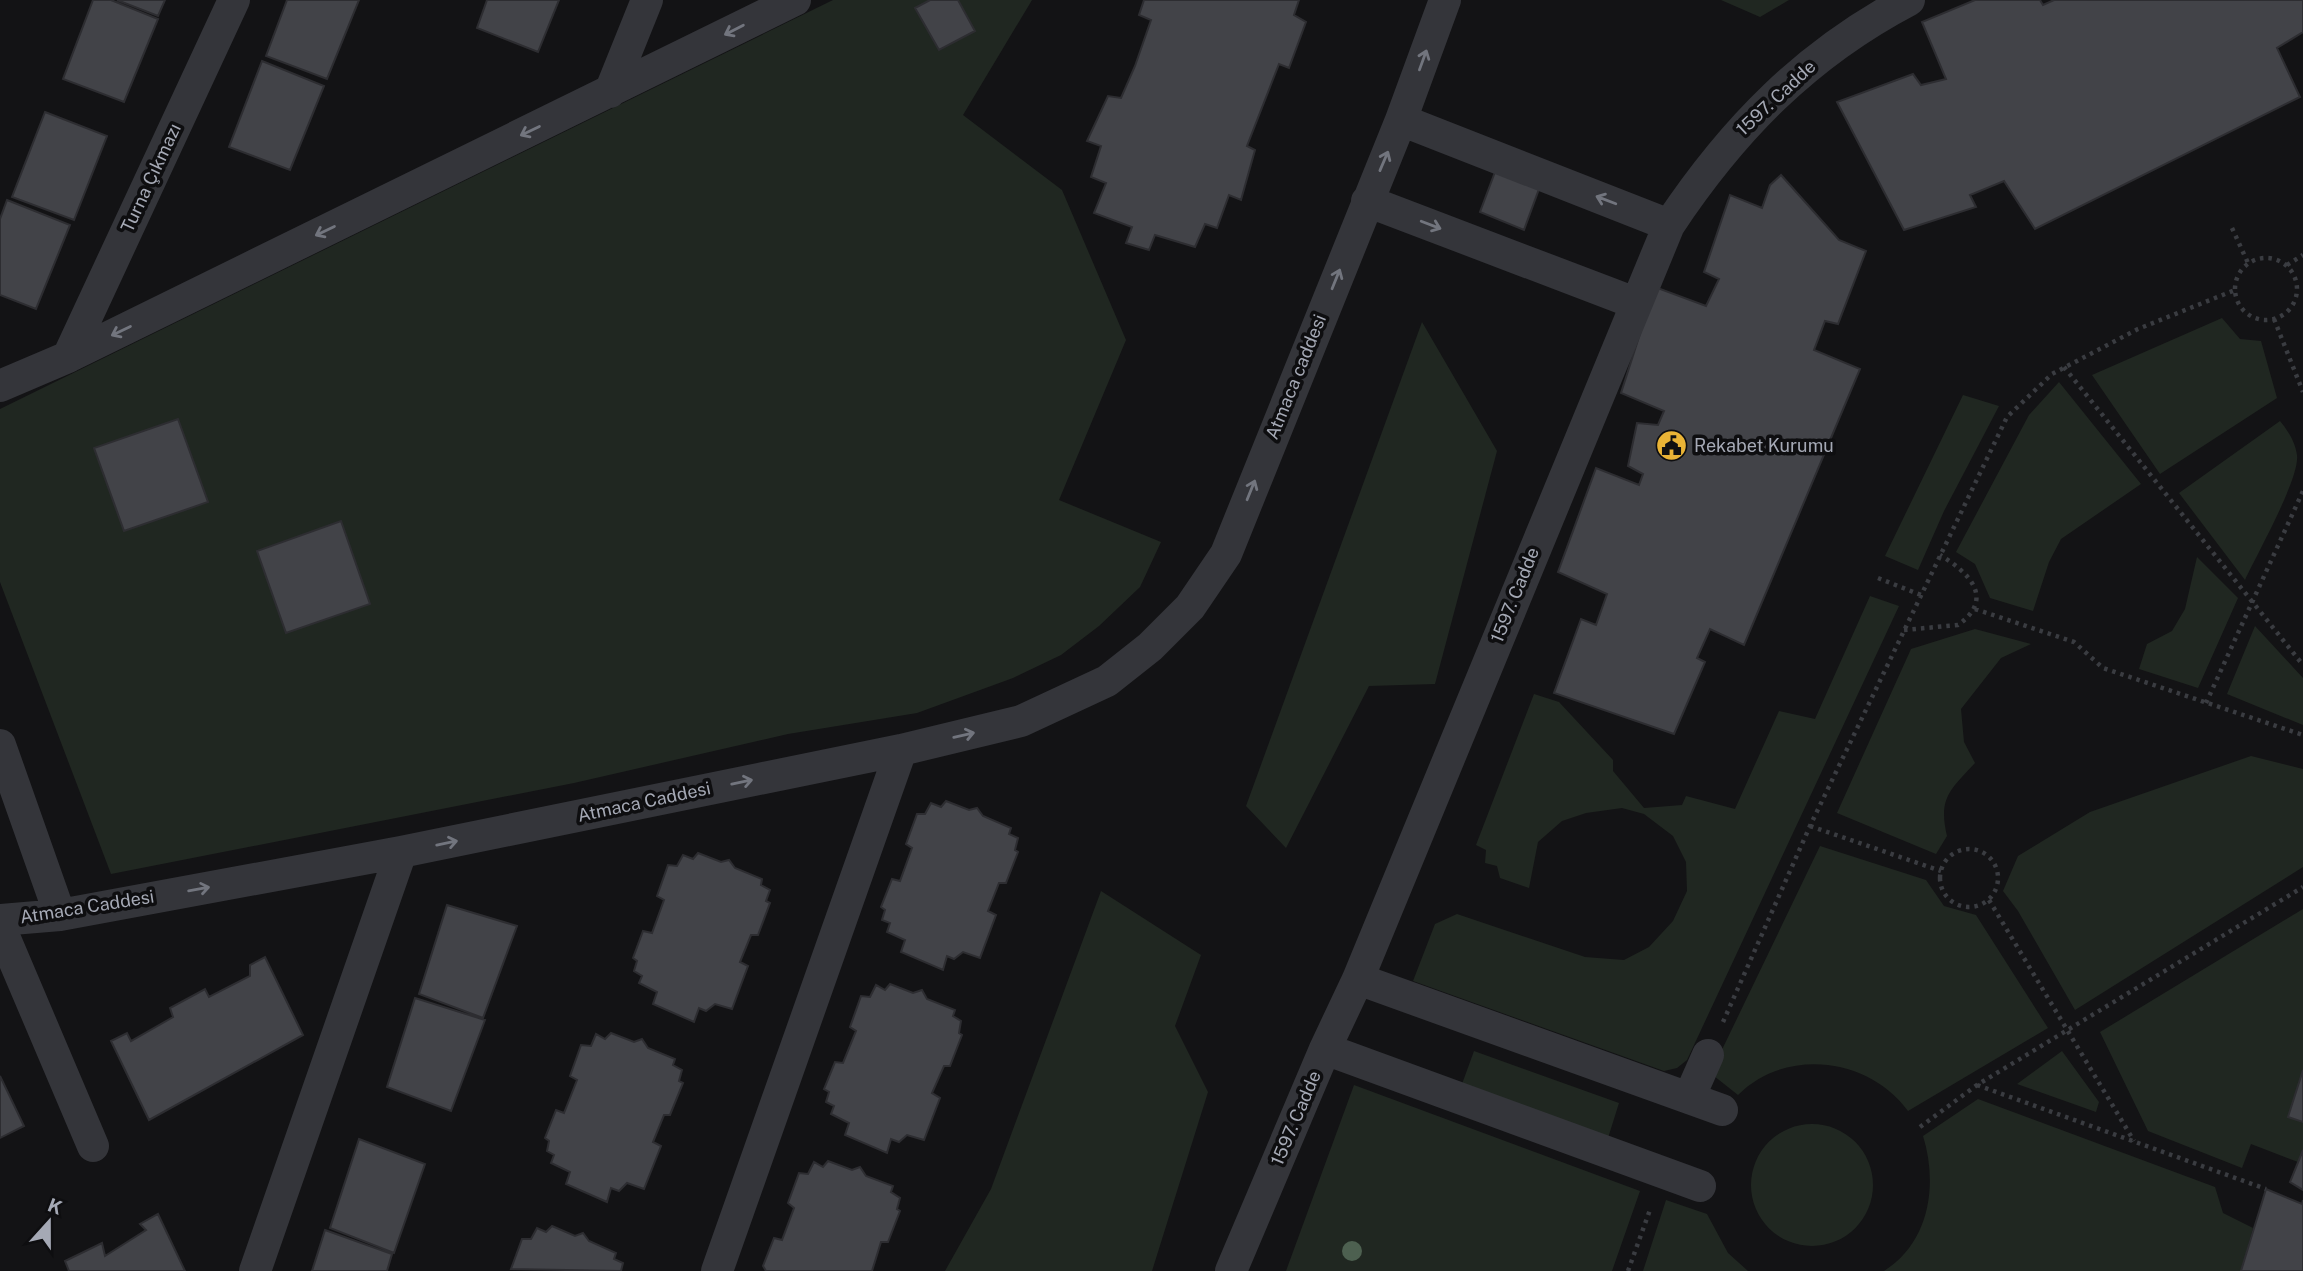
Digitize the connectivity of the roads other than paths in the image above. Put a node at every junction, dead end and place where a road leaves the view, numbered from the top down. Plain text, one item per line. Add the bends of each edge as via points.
1 (234, 0) edge
2 (647, 0) edge
3 (795, 0) edge
4 (1445, 0) edge
5 (1909, 0) edge
6 (610, 92) junction
7 (1401, 120) junction
8 (1367, 201) junction
9 (1669, 225) junction
10 (1635, 303) junction
11 (68, 357) junction
12 (0, 386) edge
13 (1226, 554) joint
14 (0, 745) edge
15 (901, 750) junction
16 (401, 852) junction
17 (60, 915) junction
18 (0, 920) edge
19 (0, 927) edge
20 (1358, 979) junction
21 (1325, 1049) junction
22 (1708, 1055) road end
23 (1689, 1098) junction
24 (1722, 1110) dead end
25 (93, 1146) dead end
26 (1700, 1186) dead end
27 (255, 1271) edge
28 (717, 1271) edge
29 (1231, 1271) edge

1 - 11 street, Turna Çıkmazı
2 - 6 street
3 -> 6 street
7 -> 4 street, Atmaca caddesi
5 - 9 street, 1597. Cadde via 1826,52 1749,119
6 -> 11 street
8 -> 7 street, Atmaca caddesi
9 -> 7 street
8 -> 10 street
13 -> 8 street, Atmaca caddesi
9 - 10 street, 1597. Cadde
10 - 20 street, 1597. Cadde
11 - 12 street
15 -> 13 street, Atmaca Caddesi via 1021,720 1107,681 1150,647 1189,607
14 - 17 street
16 -> 15 street, Atmaca Caddesi
15 - 28 street
17 -> 16 street, Atmaca Caddesi
16 - 27 street
17 - 18 street, Atmaca Caddesi
19 - 25 street
20 - 21 street, 1597. Cadde
20 - 23 street
21 - 26 street via 1659,1184
21 - 29 street, 1597. Cadde
22 - 23 street
23 - 24 street

